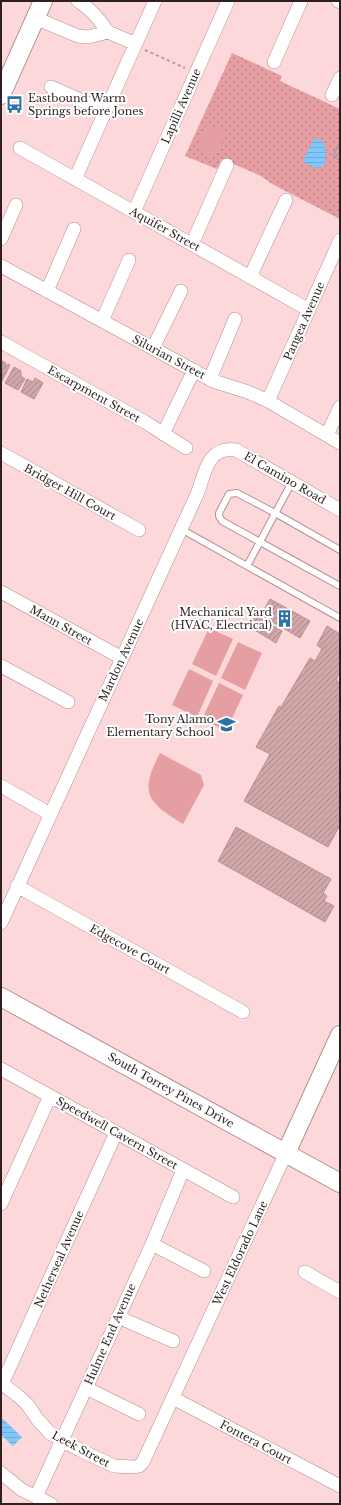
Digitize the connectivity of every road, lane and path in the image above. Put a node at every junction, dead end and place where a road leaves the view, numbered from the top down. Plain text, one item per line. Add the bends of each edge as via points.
1 (43, 1) edge
2 (78, 1) edge
3 (156, 1) edge
4 (228, 1) edge
5 (301, 1) edge
6 (35, 18) junction
7 (108, 32) junction
8 (136, 45) junction
9 (274, 62) dead end
10 (196, 72) junction
11 (340, 78) edge
12 (51, 86) dead end
13 (1, 95) edge
14 (332, 95) dead end
15 (106, 111) junction
16 (20, 148) dead end
17 (227, 165) dead end
18 (75, 179) junction
19 (286, 200) dead end
20 (16, 204) dead end
21 (134, 212) junction
22 (74, 229) dead end
23 (1, 239) edge
24 (340, 240) edge
25 (192, 244) junction
26 (129, 260) dead end
27 (1, 266) edge
28 (250, 277) junction
29 (47, 291) junction
30 (181, 291) dead end
31 (309, 310) junction
32 (235, 319) dead end
33 (102, 321) junction
34 (1, 342) edge
35 (153, 348) junction
36 (194, 370) junction
37 (210, 379) junction
38 (268, 401) junction
39 (340, 407) edge
40 (163, 434) junction
41 (327, 435) junction
42 (340, 443) edge
43 (186, 448) dead end
44 (229, 449) joint
45 (1, 453) edge
46 (292, 482) junction
47 (340, 510) edge
48 (275, 513) junction
49 (181, 529) junction
50 (139, 530) dead end
51 (260, 542) junction
52 (340, 550) edge
53 (247, 566) junction
54 (340, 586) edge
55 (1, 592) edge
56 (340, 618) edge
57 (122, 658) junction
58 (1, 666) edge
59 (68, 702) dead end
60 (1, 786) edge
61 (50, 814) junction
62 (17, 886) junction
63 (1, 923) edge
64 (1, 997) edge
65 (243, 1012) dead end
66 (340, 1034) edge
67 (1, 1069) edge
68 (50, 1096) junction
69 (116, 1133) junction
70 (286, 1153) junction
71 (183, 1170) junction
72 (340, 1183) edge
73 (233, 1197) dead end
74 (1, 1204) edge
75 (152, 1244) junction
76 (204, 1271) dead end
77 (305, 1272) dead end
78 (340, 1292) edge
79 (118, 1317) junction
80 (173, 1341) dead end
81 (2, 1384) edge
82 (86, 1388) junction
83 (173, 1398) junction
84 (139, 1414) dead end
85 (62, 1440) junction
86 (134, 1467) joint
87 (1, 1472) edge
88 (340, 1486) edge
89 (36, 1496) junction
90 (51, 1504) edge

1 - 6 street
2 - 7 street via 91,9
3 - 8 street
4 - 10 street, Lapilli Avenue
5 - 9 street
6 - 7 street via 78,36 88,37
6 - 13 street
7 - 8 street
8 - 10 path
8 - 15 street
10 - 21 street, Lapilli Avenue
11 - 14 street
12 - 15 street
15 - 18 street
16 - 18 street, Aquifer Street
17 - 25 street
18 - 21 street, Aquifer Street
19 - 28 street
20 - 23 street
21 - 25 street, Aquifer Street
22 - 29 street
24 - 31 street, Pangea Avenue
25 - 28 street, Aquifer Street
26 - 33 street
27 - 29 street, Silurian Street
28 - 31 street, Aquifer Street
29 - 33 street, Silurian Street
30 - 35 street
31 - 38 street, Pangea Avenue
32 - 37 street
33 - 35 street, Silurian Street
34 - 40 street, Escarpment Street via 146,422
35 - 36 street, Silurian Street
36 - 37 street, Silurian Street
36 - 40 street
37 - 38 street, Silurian Street
38 - 41 street, Silurian Street
39 - 41 street
40 - 43 street, Escarpment Street
41 - 42 street, Silurian Street
44 - 46 street, El Camino Road via 236,450
44 - 49 street, Mardon Avenue via 213,456 208,462
45 - 50 street, Bridger Hill Court
46 - 47 street, El Camino Road
46 - 48 lane
48 - 51 lane
48 - 51 lane via 234,493 230,494 219,513 222,521
48 - 52 lane
49 - 53 lane
49 - 57 street, Mardon Avenue
51 - 53 lane
51 - 54 lane
53 - 56 lane
55 - 57 street, Mann Street
57 - 61 street, Mardon Avenue
58 - 59 street
60 - 61 street
61 - 62 street, Mardon Avenue
62 - 63 street, Mardon Avenue
62 - 65 street, Edgecove Court
64 - 70 street, South Torrey Pines Drive
66 - 70 street, West Eldorado Lane
67 - 68 street, Speedwell Cavern Street
68 - 69 street, Speedwell Cavern Street
68 - 74 street
69 - 71 street, Speedwell Cavern Street
69 - 81 street, Netherseal Avenue
70 - 72 street, South Torrey Pines Drive
70 - 83 street, West Eldorado Lane
71 - 73 street, Speedwell Cavern Street
71 - 75 street, Hulme End Avenue
75 - 76 street
75 - 79 street, Hulme End Avenue
77 - 78 street
79 - 80 street
79 - 82 street, Hulme End Avenue
81 - 85 street, Leek Street via 27,1404 51,1434
82 - 84 street
82 - 85 street, Hulme End Avenue
83 - 86 street, West Eldorado Lane via 143,1462
83 - 88 street, Fontera Court
85 - 86 street, Leek Street via 114,1466
85 - 89 street, Hulme End Avenue
87 - 89 street via 22,1490
89 - 90 street

